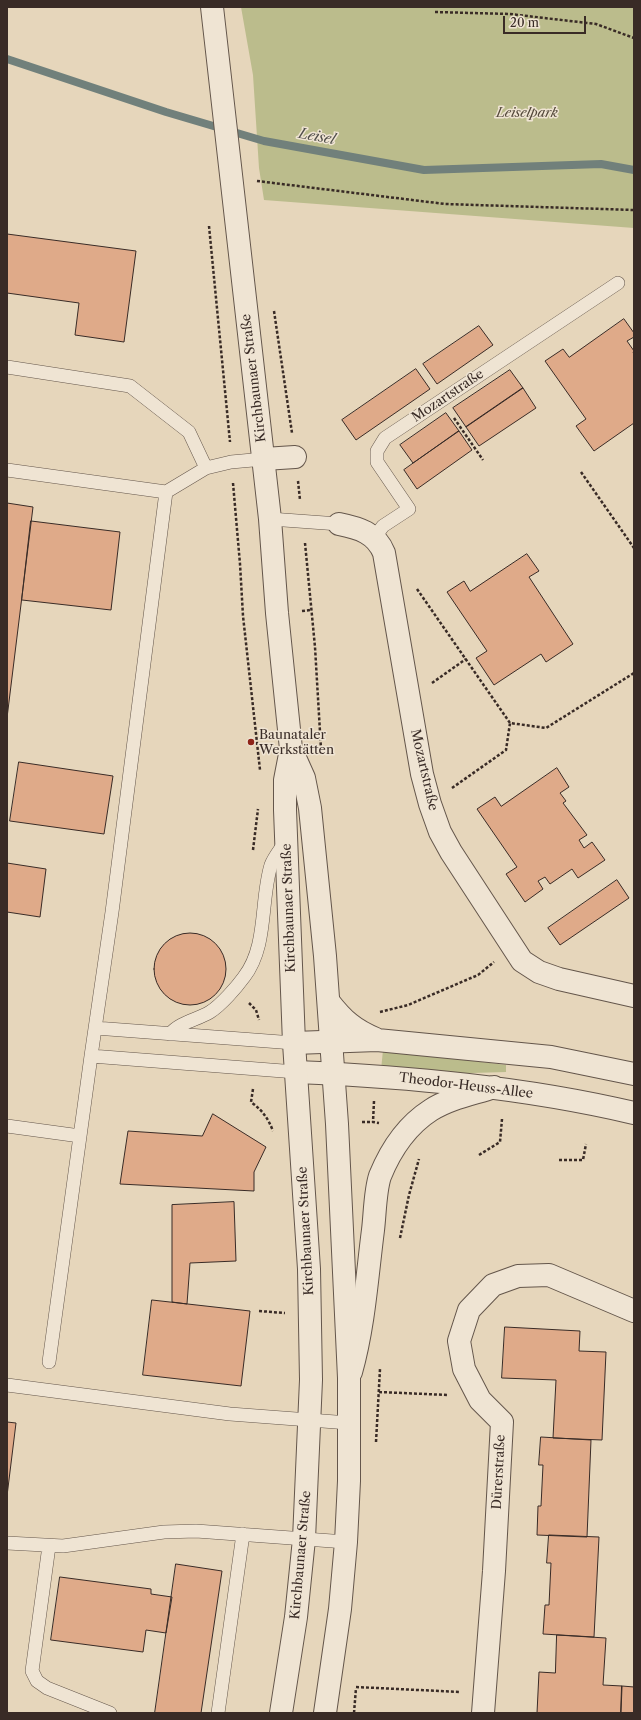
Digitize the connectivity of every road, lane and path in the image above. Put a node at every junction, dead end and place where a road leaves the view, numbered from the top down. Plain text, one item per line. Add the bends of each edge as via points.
1 (212, 7) edge
2 (435, 12) dead end
3 (634, 38) edge
4 (253, 181) dead end
5 (634, 210) edge
6 (209, 223) dead end
7 (618, 283) dead end
8 (273, 306) dead end
9 (7, 367) edge
10 (442, 400) junction
11 (295, 457) junction
12 (264, 460) junction
13 (483, 460) dead end
14 (231, 462) junction
15 (206, 468) junction
16 (7, 470) edge
17 (581, 472) dead end
18 (166, 492) junction
19 (270, 519) junction
20 (303, 520) junction
21 (339, 524) joint
22 (374, 538) junction
23 (634, 548) edge
24 (414, 585) dead end
25 (311, 610) dead end
26 (466, 659) junction
27 (634, 673) edge
28 (408, 690) junction
29 (510, 723) junction
30 (291, 748) junction
31 (260, 776) dead end
32 (430, 804) junction
33 (258, 807) dead end
34 (286, 840) junction
35 (253, 853) dead end
36 (513, 947) junction
37 (235, 988) junction
38 (634, 996) edge
39 (328, 1002) junction
40 (376, 1013) dead end
41 (95, 1028) junction
42 (170, 1034) junction
43 (377, 1040) junction
44 (259, 1041) junction
45 (332, 1042) junction
46 (294, 1043) junction
47 (91, 1056) junction
48 (256, 1070) junction
49 (296, 1072) junction
50 (334, 1074) junction
51 (634, 1074) edge
52 (494, 1087) junction
53 (634, 1113) edge
54 (502, 1119) dead end
55 (7, 1126) edge
56 (80, 1136) junction
57 (276, 1137) dead end
58 (586, 1144) dead end
59 (479, 1155) dead end
60 (559, 1160) dead end
61 (259, 1311) dead end
62 (634, 1311) edge
63 (292, 1313) dead end
64 (49, 1362) dead end
65 (349, 1378) junction
66 (7, 1385) edge
67 (379, 1392) dead end
68 (478, 1396) junction
69 (310, 1420) junction
70 (349, 1423) junction
71 (243, 1534) junction
72 (304, 1539) junction
73 (346, 1542) junction
74 (7, 1543) edge
75 (49, 1546) junction
76 (356, 1687) dead end
77 (484, 1703) edge
78 (110, 1713) edge
79 (218, 1713) edge
80 (281, 1713) edge
81 (325, 1713) edge

1 - 12 street, Kirchbaunaer Straße
2 - 3 path via 510,14 596,24
4 - 5 path via 446,204
6 - 14 path
7 - 10 lane, Mozartstraße
8 - 11 path
9 - 15 lane via 130,386 189,432
10 - 13 path
10 - 22 lane, Mozartstraße via 385,438 377,451 377,462 408,509 383,526
11 - 12 street
11 - 20 path
12 - 14 lane
12 - 19 street, Kirchbaunaer Straße
14 - 15 lane
14 - 31 path via 243,616
15 - 18 lane
16 - 18 lane
17 - 23 path
18 - 41 lane
19 - 20 lane
19 - 30 street, Kirchbaunaer Straße
20 - 21 lane
20 - 25 path
21 - 22 street via 364,531
22 - 28 street, Mozartstraße via 384,553
24 - 26 path
26 - 28 path via 426,687
26 - 29 path
27 - 29 path via 546,728
28 - 32 street, Mozartstraße via 422,774
29 - 32 path via 506,750
30 - 34 street, Kirchbaunaer Straße via 285,780
30 - 39 street, Kirchbaunaer Straße via 304,778 310,808
32 - 36 street, Mozartstraße via 440,832 451,852
33 - 35 path
34 - 37 lane via 272,864 267,882 260,935 254,957 245,976
34 - 46 street, Kirchbaunaer Straße
36 - 38 street, Mozartstraße via 522,961 539,972
36 - 40 path via 478,975 408,1005
37 - 42 lane via 210,1011 175,1028
37 - 44 path via 256,1010 260,1022
39 - 43 street via 344,1020
39 - 45 street, Kirchbaunaer Straße
41 - 42 lane
41 - 47 lane
42 - 44 lane
43 - 45 street
43 - 51 street via 551,1057
44 - 46 lane
45 - 46 street
45 - 50 street, Kirchbaunaer Straße
46 - 49 street, Kirchbaunaer Straße
47 - 48 lane
47 - 56 lane
48 - 49 lane
48 - 57 path via 251,1102 262,1111
49 - 50 street, Theodor-Heuss-Allee
49 - 69 street, Kirchbaunaer Straße via 309,1269
50 - 52 street, Theodor-Heuss-Allee
50 - 65 street, Kirchbaunaer Straße
52 - 53 street, Theodor-Heuss-Allee
52 - 65 street, Kirchbaunaer Straße via 455,1099 432,1110 400,1137 390,1153 380,1178 359,1339
54 - 59 path via 500,1142
55 - 56 lane
56 - 64 lane
58 - 60 path via 583,1160
61 - 63 path
62 - 68 street, Dürerstraße via 549,1275 518,1276 493,1285 469,1310 459,1341 464,1369
65 - 70 street, Kirchbaunaer Straße
66 - 69 lane via 230,1414
67 - 68 path
68 - 77 street, Dürerstraße via 502,1422
69 - 70 lane
69 - 72 street, Kirchbaunaer Straße
70 - 73 street, Kirchbaunaer Straße
71 - 72 lane
71 - 75 lane via 164,1532
71 - 79 lane
72 - 73 lane
72 - 80 street, Kirchbaunaer Straße via 296,1617
73 - 81 street, Kirchbaunaer Straße via 340,1609
74 - 75 lane
75 - 78 lane via 32,1671 37,1681 47,1688
76 - 77 path

